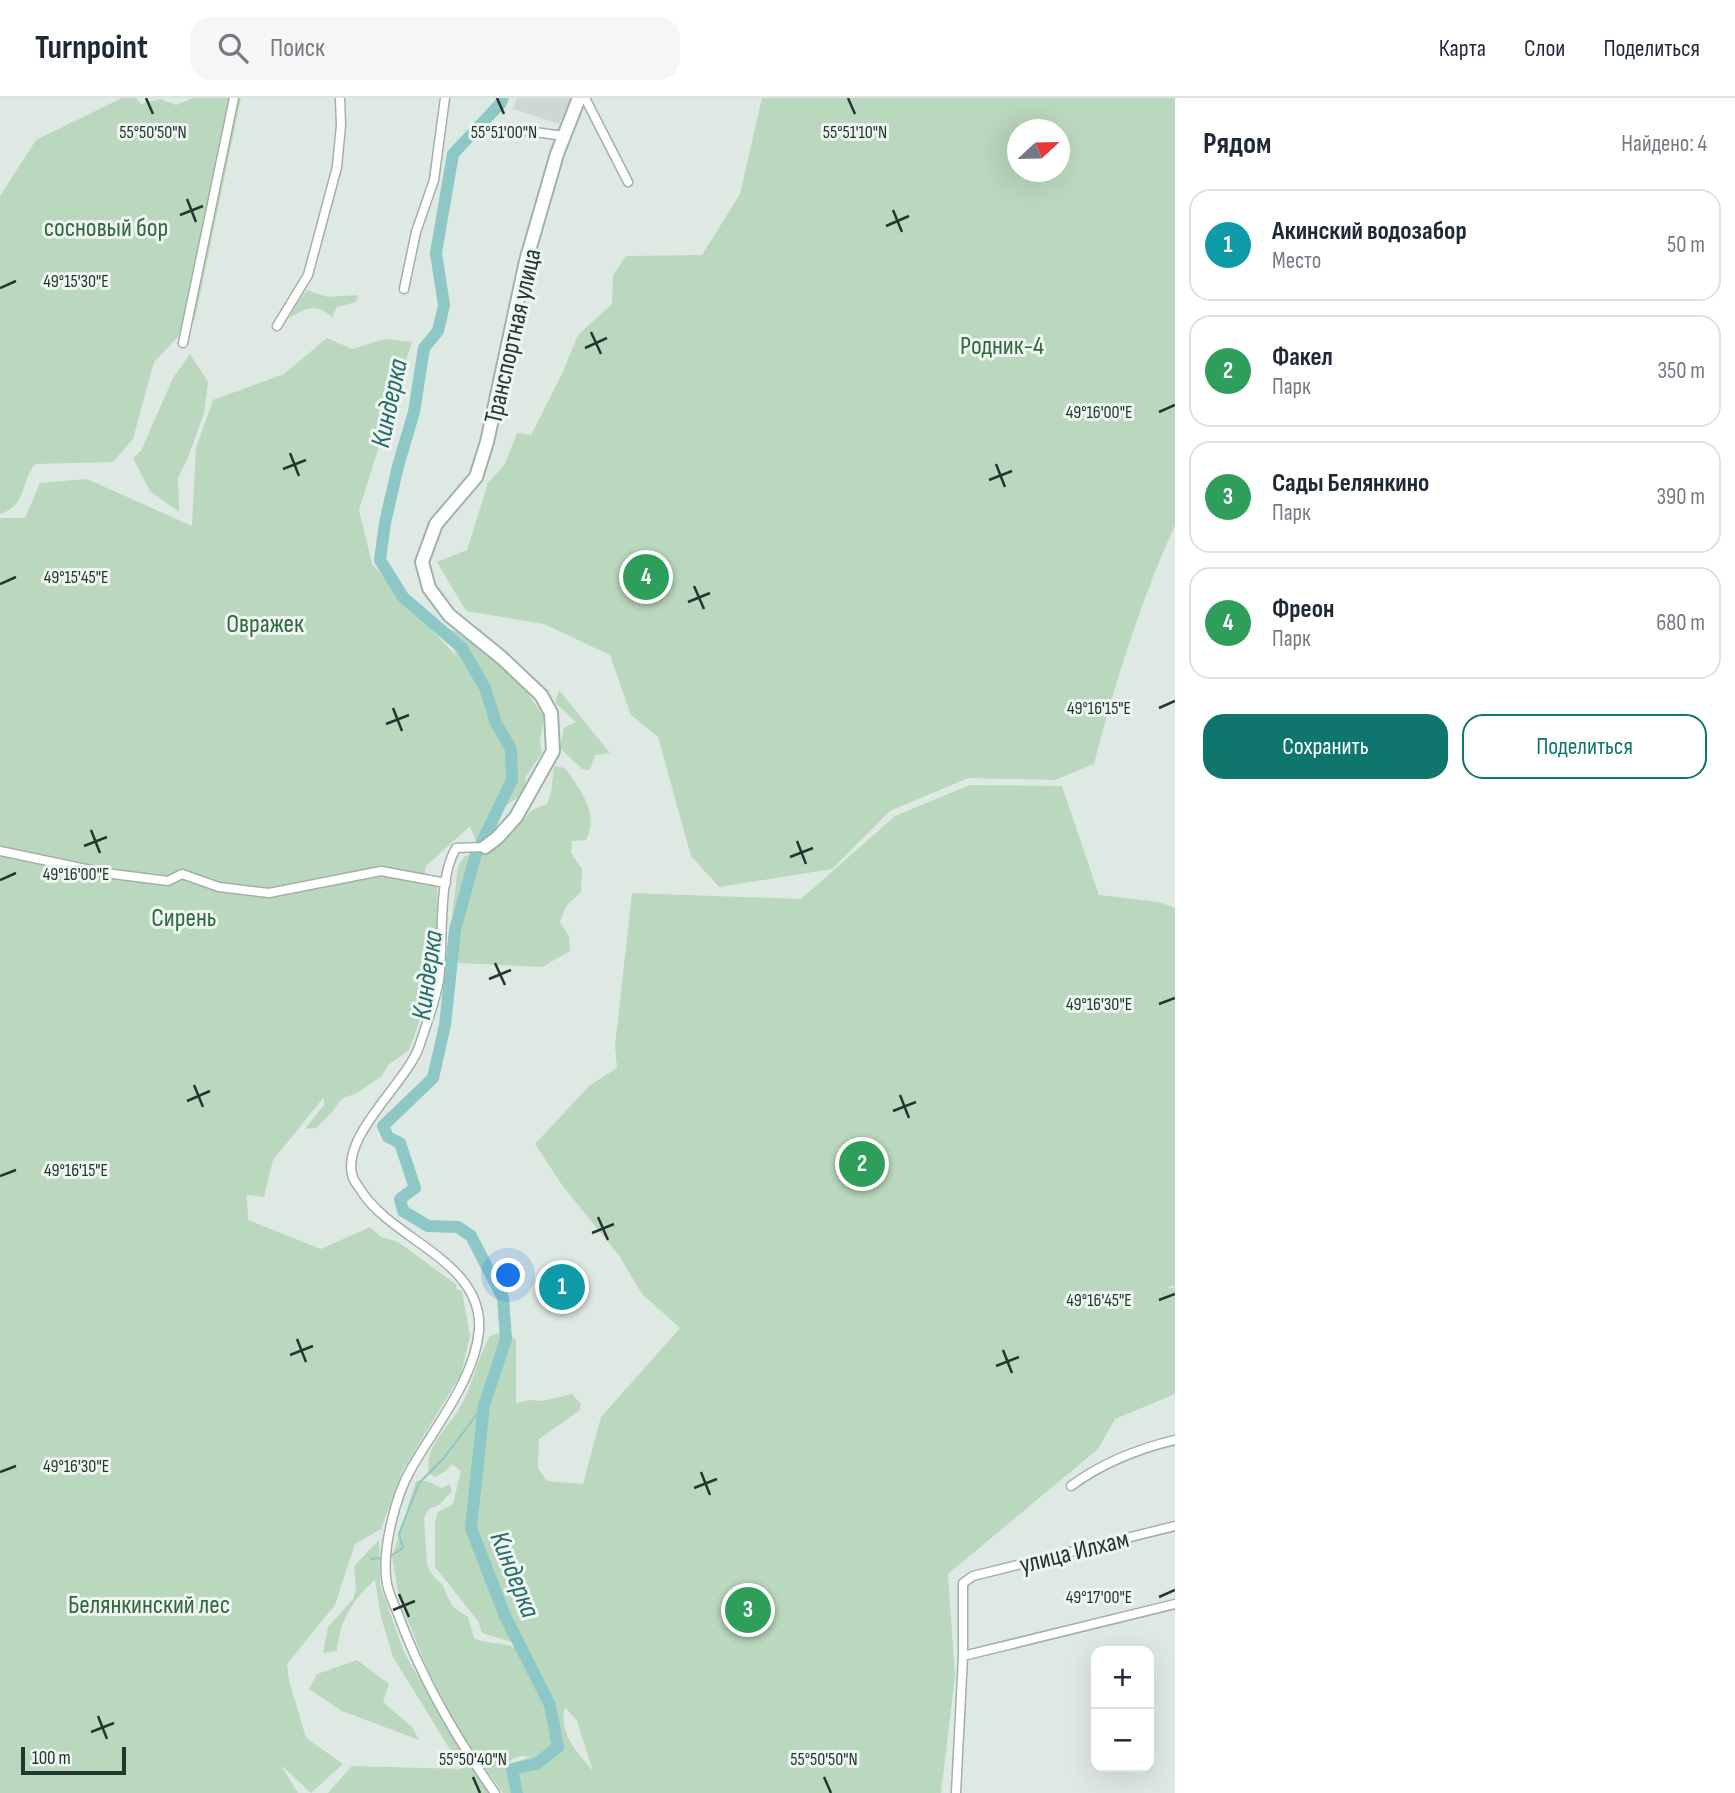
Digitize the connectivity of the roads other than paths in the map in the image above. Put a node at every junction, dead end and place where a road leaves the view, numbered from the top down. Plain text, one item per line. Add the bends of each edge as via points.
1 (234, 98) edge
2 (340, 98) edge
3 (445, 98) edge
4 (579, 98) edge
5 (585, 98) edge
6 (527, 131) dead end
7 (564, 136) junction
8 (628, 182) dead end
9 (404, 289) dead end
10 (276, 326) dead end
11 (183, 343) dead end
12 (485, 847) joint
13 (0, 851) edge
14 (446, 883) junction
15 (1175, 1440) edge
16 (1071, 1486) dead end
17 (1175, 1526) edge
18 (1175, 1604) edge
19 (963, 1657) junction
20 (495, 1793) edge
21 (956, 1793) edge

1 - 11 street
2 - 10 street via 337,167 308,275
3 - 9 street via 434,180 416,232
4 - 7 street, Транспортная улица
5 - 8 street
6 - 7 street
7 - 12 street, Транспортная улица via 526,261 476,477 436,524 422,562 429,588 449,615 541,695 551,713 553,751 516,817
12 - 14 street via 456,848
13 - 14 street via 87,871 168,881 182,874 219,887 269,893 381,871
14 - 20 street via 439,982 418,1050 356,1142 353,1178 389,1221 443,1259 471,1292 478,1313 479,1331 466,1377 409,1473 387,1535 387,1583 410,1648 470,1758
15 - 16 street via 1113,1460
17 - 19 street, улица Илхам via 973,1576 963,1583
18 - 19 street
19 - 21 street

